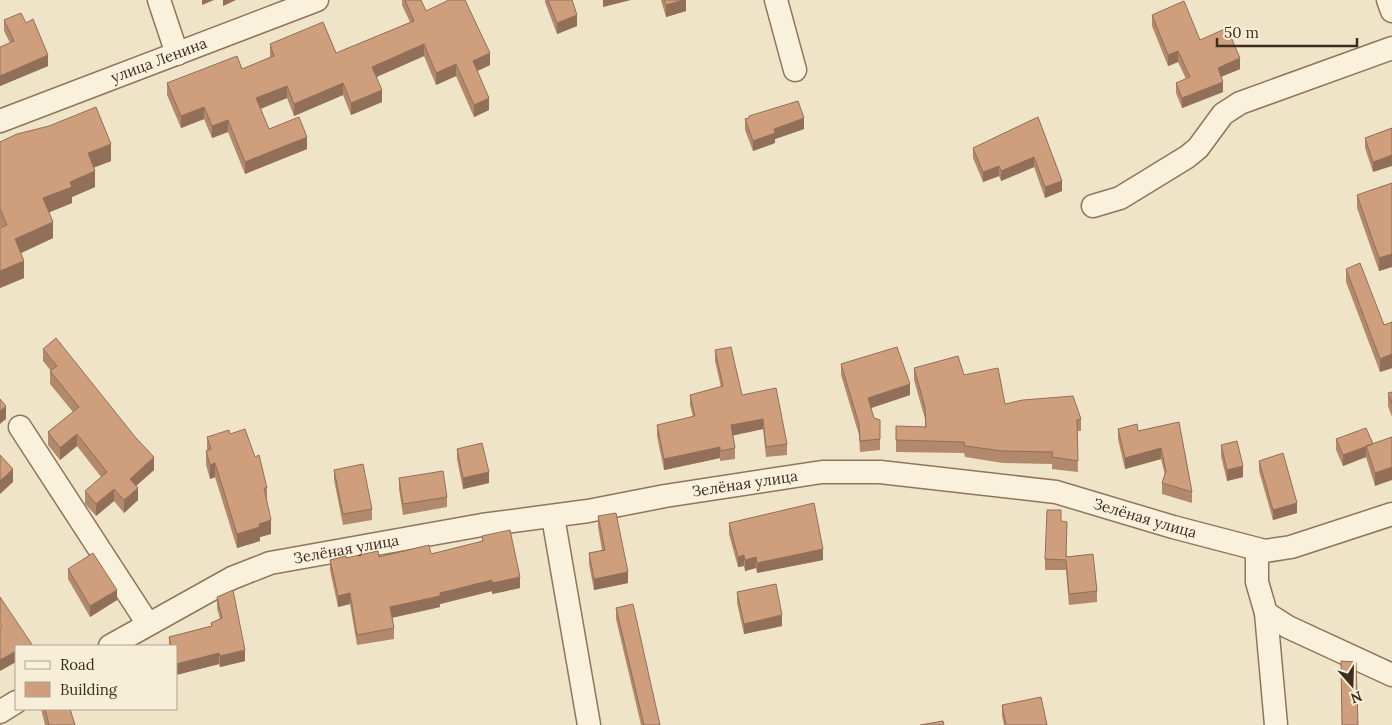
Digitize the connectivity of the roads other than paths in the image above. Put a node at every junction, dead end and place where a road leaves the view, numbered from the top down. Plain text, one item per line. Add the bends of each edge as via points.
1 (159, 0) edge
2 (317, 0) edge
3 (776, 0) edge
4 (1388, 0) edge
5 (1392, 11) edge
6 (1392, 48) edge
7 (177, 54) junction
8 (795, 70) dead end
9 (0, 120) edge
10 (1093, 206) dead end
11 (20, 427) dead end
12 (1392, 514) edge
13 (553, 517) junction
14 (1257, 550) junction
15 (1266, 613) junction
16 (148, 624) junction
17 (112, 645) edge
18 (1392, 675) edge
19 (15, 703) edge
20 (0, 712) edge
21 (589, 725) edge
22 (1276, 725) edge

1 - 7 street
2 - 7 street, улица Ленина
3 - 8 street
4 - 5 street
6 - 10 street via 1240,103 1223,114 1188,157 1120,198
7 - 9 street, улица Ленина
11 - 16 street
12 - 14 street, Зелёная улица via 1291,547
13 - 14 street, Зелёная улица via 822,472 880,472 1064,494
13 - 16 street, Зелёная улица via 482,525 270,563 232,578
13 - 21 street
14 - 15 street via 1257,582
15 - 18 street via 1288,627
15 - 22 street
16 - 17 street, Зелёная улица
19 - 20 street

